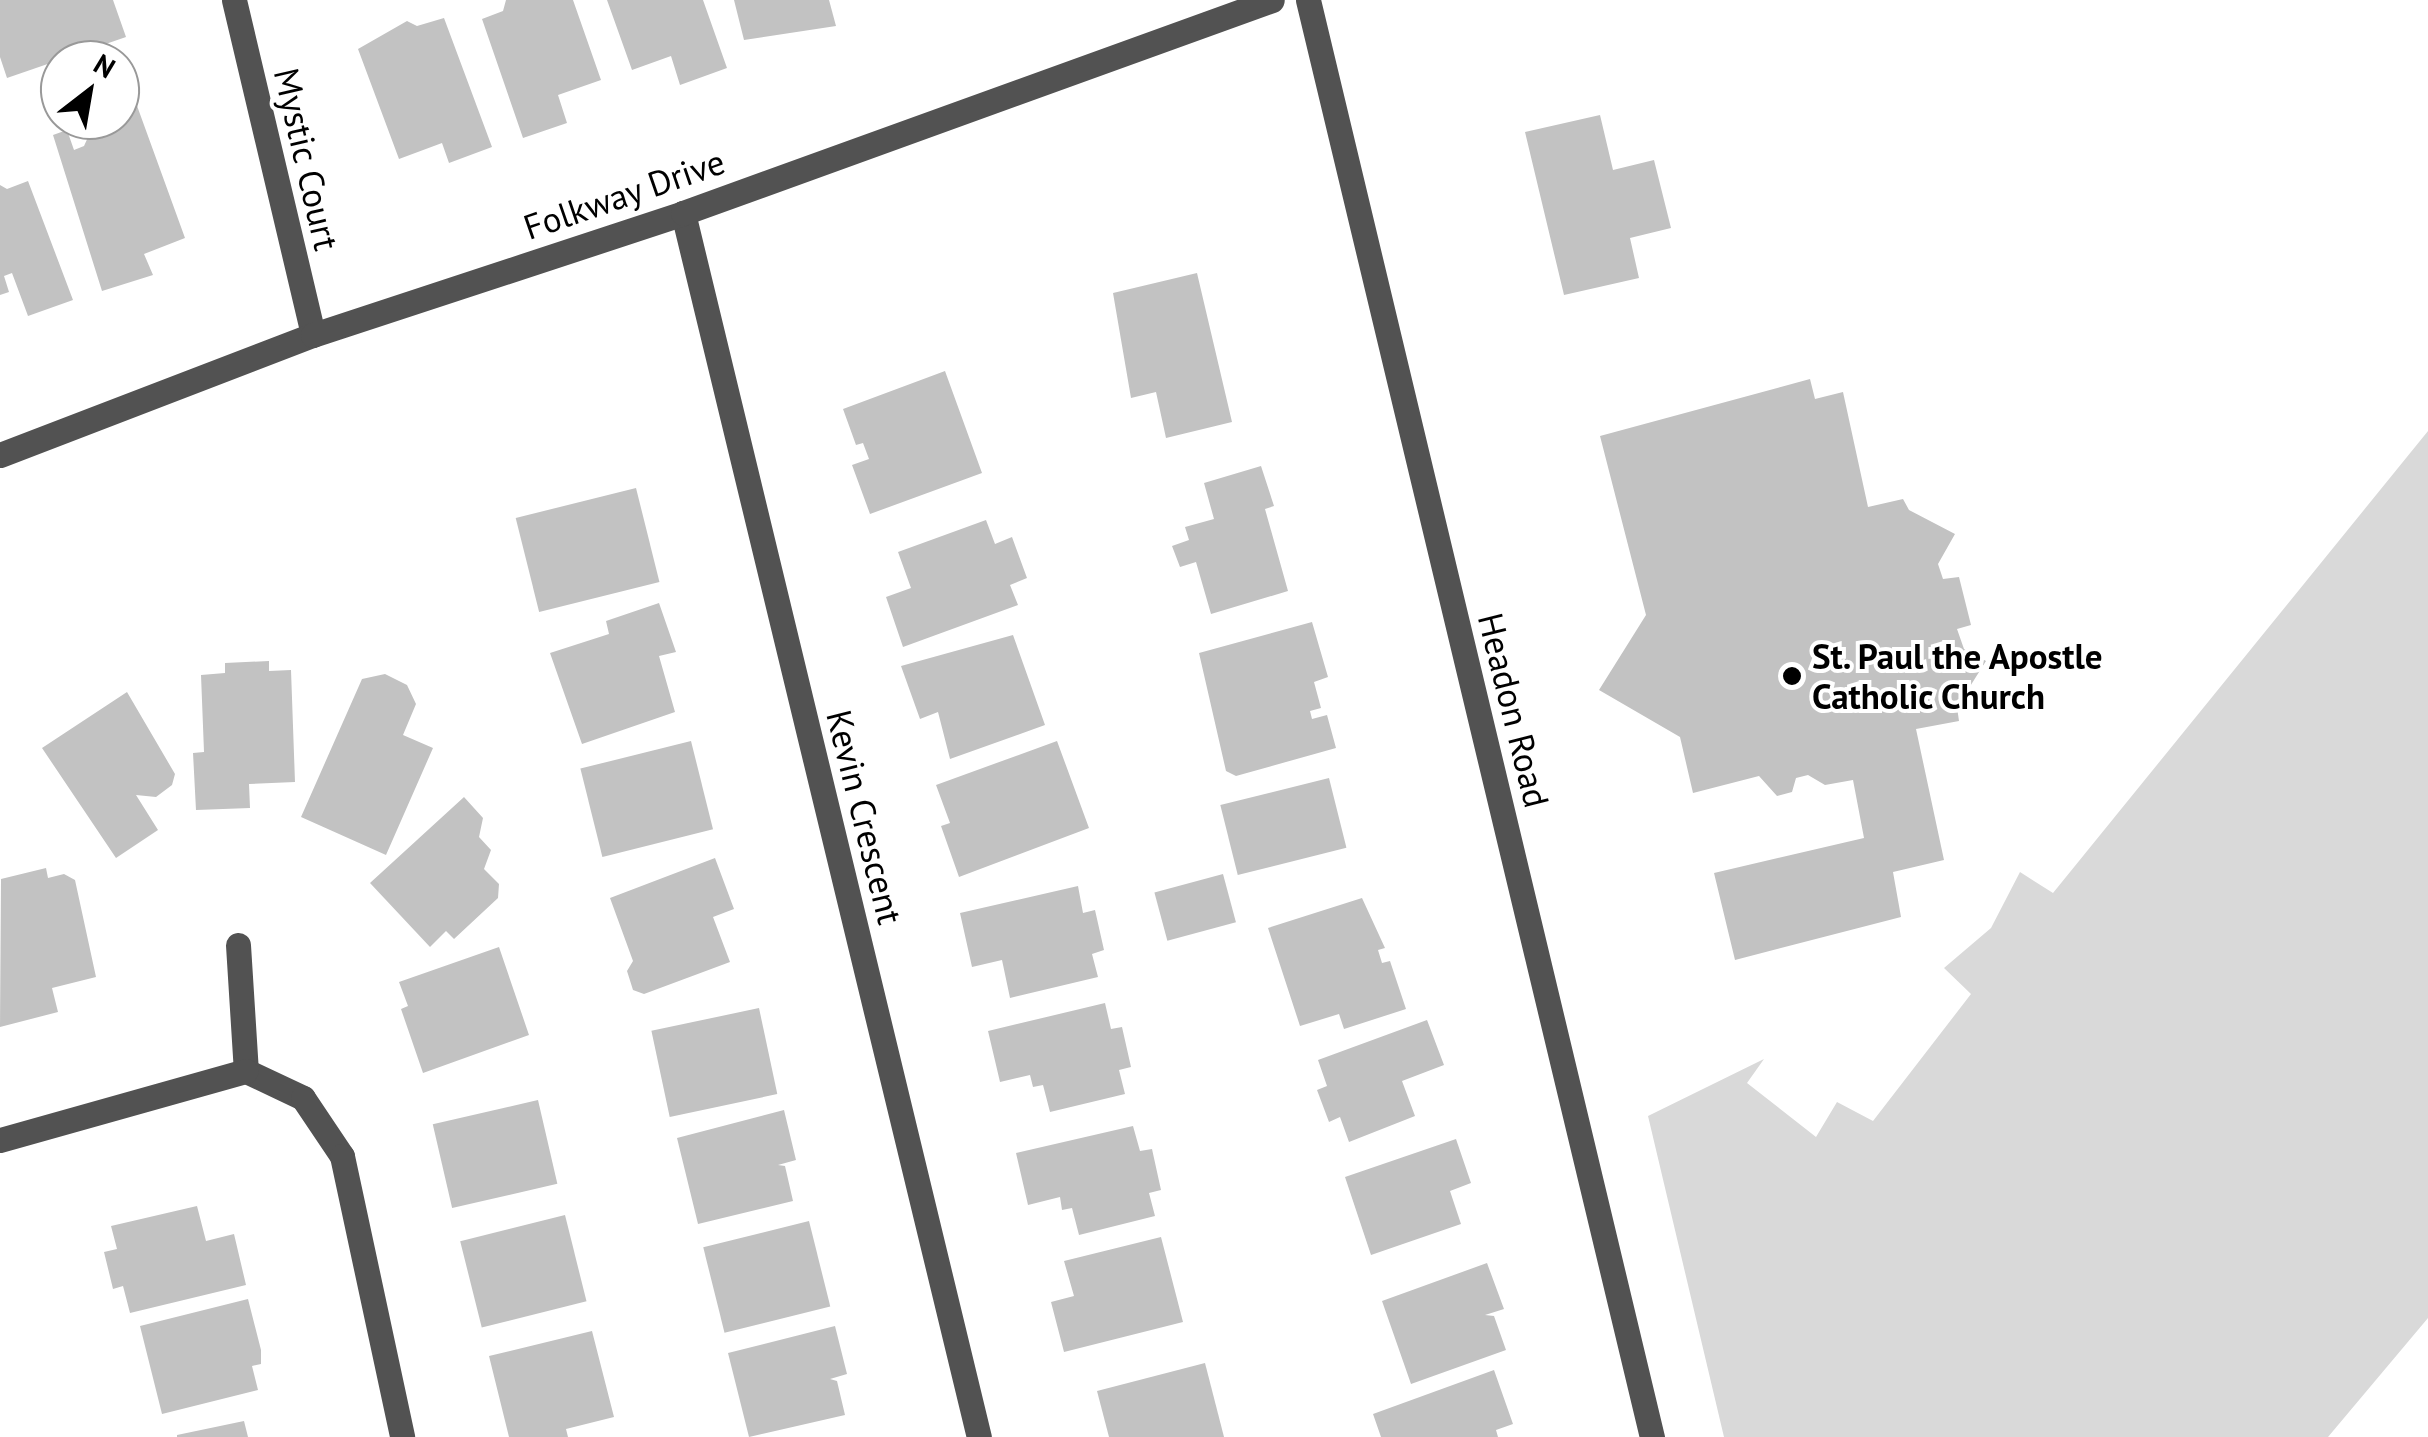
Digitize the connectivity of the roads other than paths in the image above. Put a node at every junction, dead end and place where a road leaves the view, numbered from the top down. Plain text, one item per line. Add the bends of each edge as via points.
1 (234, 0) edge
2 (1272, 0) edge
3 (1308, 0) edge
4 (683, 213) junction
5 (313, 335) junction
6 (0, 455) edge
7 (238, 945) dead end
8 (246, 1070) junction
9 (0, 1140) edge
10 (402, 1437) edge
11 (979, 1437) edge
12 (1652, 1437) edge

1 - 5 street, Mystic Court
2 - 4 street, Folkway Drive
3 - 12 street, Headon Road
4 - 5 street, Folkway Drive
4 - 11 street, Kevin Crescent
5 - 6 street, Folkway Drive
7 - 8 street
8 - 9 street
8 - 10 street via 303,1098 342,1156

